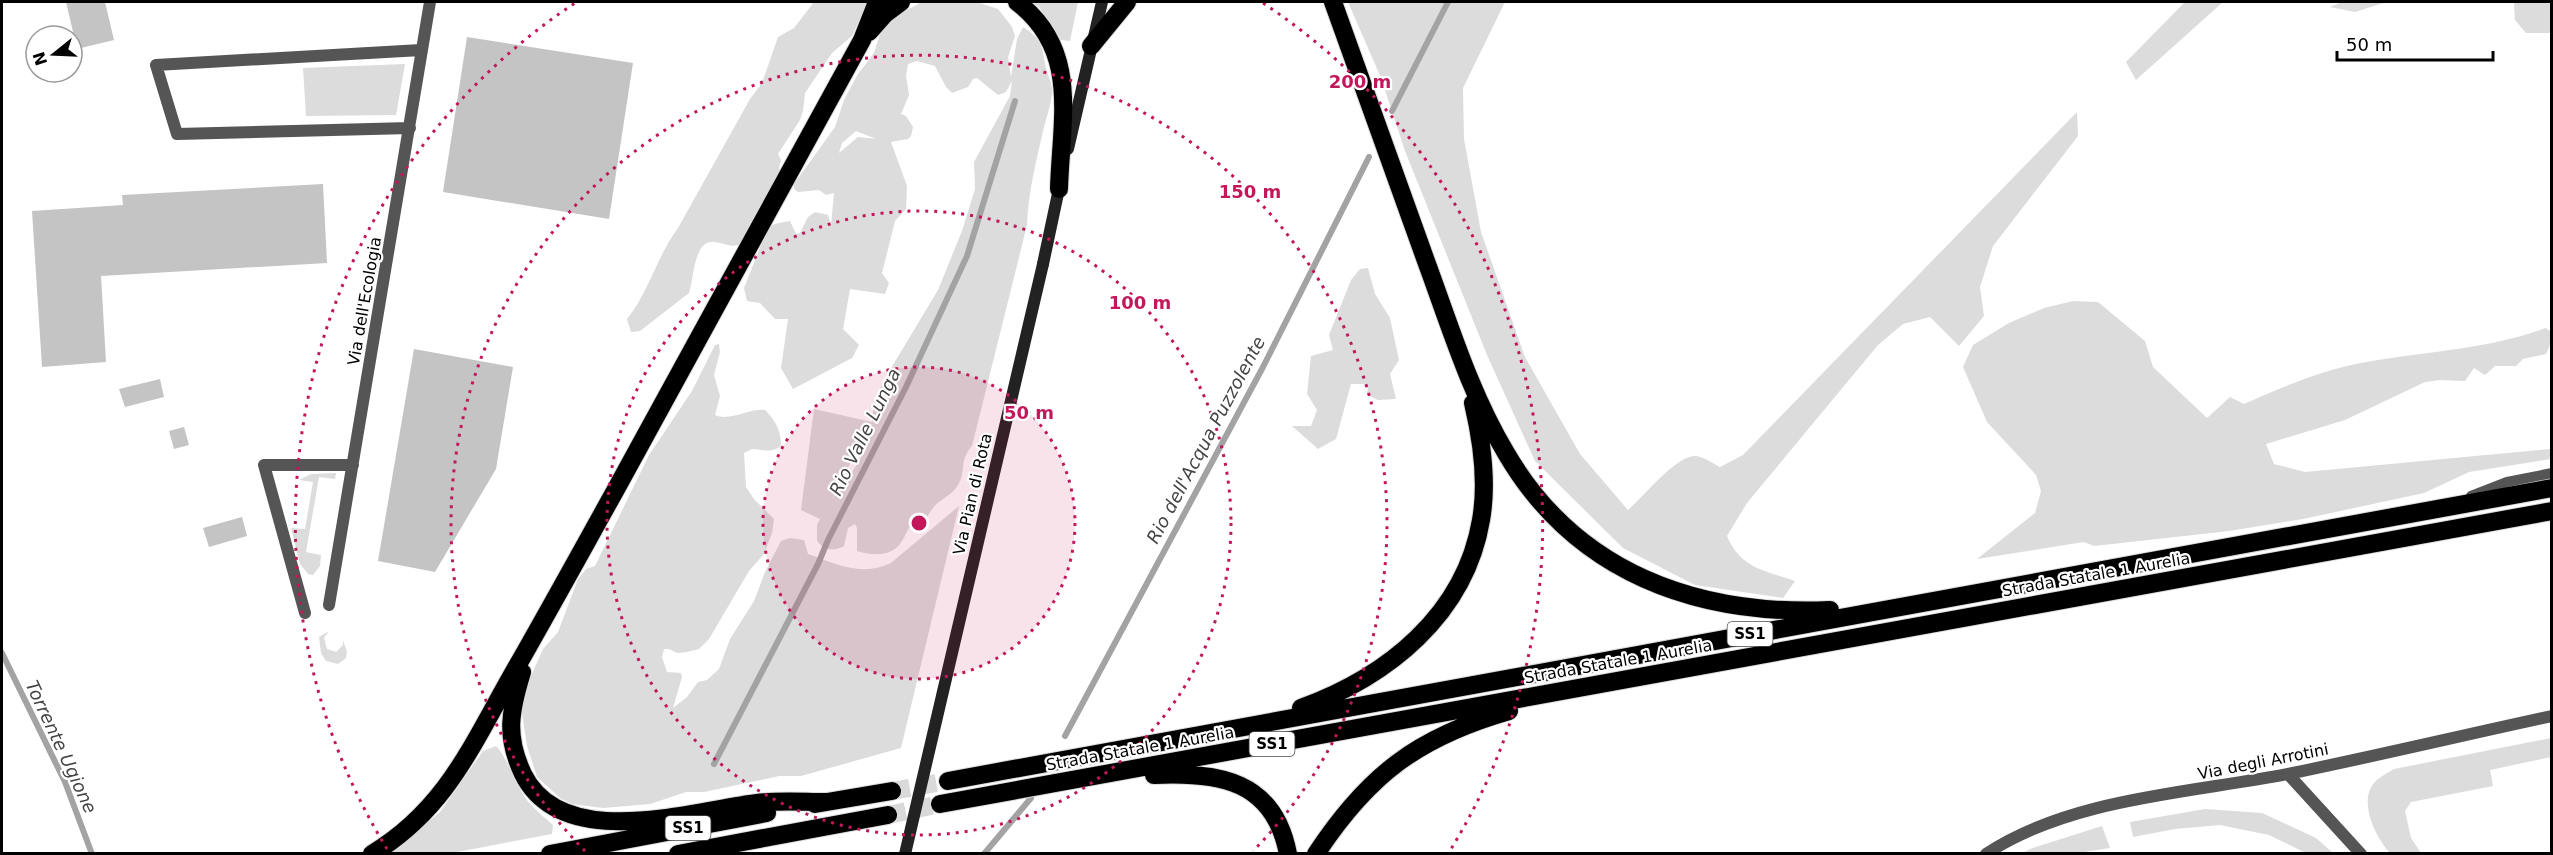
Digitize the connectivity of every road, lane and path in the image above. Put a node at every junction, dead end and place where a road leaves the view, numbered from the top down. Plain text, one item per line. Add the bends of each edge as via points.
1 (430, 2) edge
2 (877, 2) edge
3 (901, 2) edge
4 (1017, 2) edge
5 (1101, 2) edge
6 (1127, 2) edge
7 (1320, 2) edge
8 (1333, 2) edge
9 (1342, 26) junction
10 (862, 40) junction
11 (1091, 46) junction
12 (422, 50) junction
13 (410, 128) junction
14 (1059, 189) junction
15 (1468, 377) junction
16 (353, 465) junction
17 (2552, 473) edge
18 (2552, 488) edge
19 (2442, 508) junction
20 (2552, 511) edge
21 (329, 605) dead end
22 (1898, 607) junction
23 (304, 613) dead end
24 (538, 631) junction
25 (1605, 684) junction
26 (2552, 716) edge
27 (1253, 725) junction
28 (2288, 774) junction
29 (1080, 779) junction
30 (948, 781) tunnel mouth
31 (892, 791) tunnel mouth
32 (826, 802) junction
33 (940, 804) tunnel mouth
34 (888, 815) tunnel mouth
35 (372, 854) edge
36 (550, 854) edge
37 (678, 854) edge
38 (905, 854) edge
39 (1288, 854) edge
40 (1316, 854) edge
41 (1986, 854) edge
42 (2361, 854) edge

1 - 12 street, Via dell'Ecologia
2 - 10 highway
3 - 10 highway
4 - 14 highway via 1047,33 1058,56 1063,80
5 - 11 main road, Via Pian di Rota
6 - 11 highway
7 - 9 highway
8 - 9 highway
9 - 15 highway
10 - 24 highway
11 - 14 main road, Via Pian di Rota
12 - 13 street, Via dell'Ecologia
12 - 13 street via 156,65 177,134
13 - 16 street, Via dell'Ecologia
14 - 38 main road, Via Pian di Rota, bridge
15 - 22 highway via 1499,442 1532,490 1576,535 1632,574 1669,590 1738,607 1811,611
15 - 27 highway via 1484,464 1484,496 1475,543 1454,594 1428,628 1394,660 1331,695
16 - 21 street, Via dell'Ecologia
16 - 23 street via 264,465
17 - 19 lane via 2507,482
18 - 19 highway, Strada Statale 1 Aurelia / SS1
19 - 22 highway, Strada Statale 1 Aurelia / SS1
20 - 25 highway, Strada Statale 1 Aurelia / SS1
22 - 27 highway, Strada Statale 1 Aurelia / SS1
24 - 32 highway via 515,695 510,724 525,778 558,809 610,822 760,802
24 - 35 highway via 442,793 406,830
25 - 29 highway, Strada Statale 1 Aurelia / SS1
25 - 40 highway via 1474,723 1415,750 1359,794
26 - 28 street, Via degli Arrotini
27 - 30 highway, Strada Statale 1 Aurelia / SS1
28 - 41 street, Via degli Arrotini via 2061,818 2018,834
28 - 42 street
29 - 33 highway, Strada Statale 1 Aurelia / SS1
29 - 39 highway via 1173,774 1213,776 1240,785 1254,792 1274,812
31 - 32 highway, SS1
32 - 36 highway, SS1
34 - 37 highway, SS1

